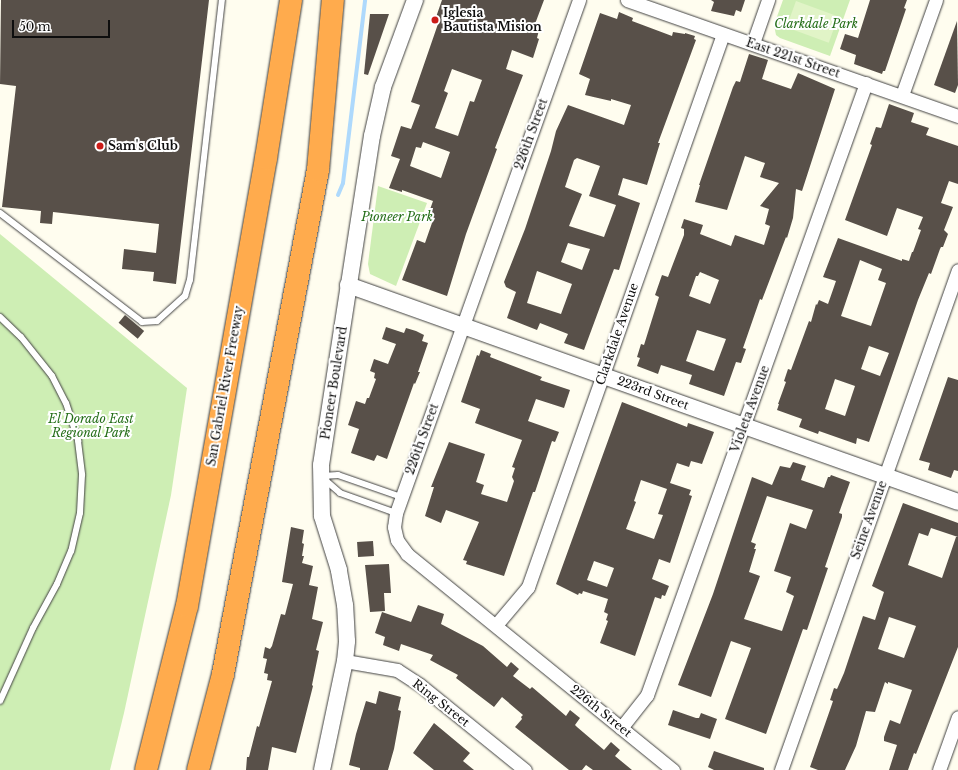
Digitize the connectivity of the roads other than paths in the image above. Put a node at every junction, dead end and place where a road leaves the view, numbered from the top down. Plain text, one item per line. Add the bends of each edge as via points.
1 (222, 0) edge
2 (291, 0) edge
3 (333, 0) edge
4 (415, 0) edge
5 (579, 0) edge
6 (627, 0) edge
7 (768, 0) edge
8 (936, 0) edge
9 (723, 34) junction
10 (753, 43) junction
11 (866, 83) junction
12 (902, 96) junction
13 (958, 116) edge
14 (0, 213) edge
15 (958, 270) edge
16 (348, 285) junction
17 (0, 317) edge
18 (462, 325) junction
19 (603, 375) junction
20 (744, 425) junction
21 (321, 476) junction
22 (885, 476) junction
23 (401, 497) junction
24 (958, 502) edge
25 (396, 513) junction
26 (496, 625) junction
27 (345, 662) junction
28 (0, 701) edge
29 (958, 717) edge
30 (621, 728) junction
31 (146, 770) edge
32 (198, 770) edge
33 (322, 770) edge
34 (525, 770) edge
35 (673, 770) edge
36 (781, 770) edge
37 (939, 770) edge

1 - 14 lane via 190,280 185,296 157,321 142,322
2 - 31 highway, San Gabriel River Freeway via 266,158 187,606
3 - 32 highway via 318,170 223,674
4 - 16 street, Pioneer Boulevard via 380,101
5 - 18 street, 226th Street
6 - 9 street, East 221st Street
7 - 10 street
8 - 12 street
9 - 10 street, East 221st Street
9 - 19 street, Clarkdale Avenue
10 - 11 street, East 221st Street
11 - 12 street, East 221st Street
11 - 20 street, Violeta Avenue
12 - 13 street, East 221st Street
15 - 22 street, Seine Avenue
16 - 18 street, 223rd Street
16 - 21 street, Pioneer Boulevard
17 - 28 lane via 21,337 52,376 66,403 78,441 82,475 80,513 71,551
18 - 19 street, 223rd Street
18 - 23 street, 226th Street
19 - 20 street, 223rd Street
19 - 26 street, Clarkdale Avenue via 528,587
20 - 22 street, 223rd Street
20 - 30 street, Violeta Avenue via 647,695
21 - 23 lane via 338,475
21 - 25 lane via 340,493
21 - 27 street, Pioneer Boulevard via 322,516 339,570 345,605
22 - 24 street, 223rd Street
22 - 36 street, Seine Avenue
23 - 25 street, 226th Street
25 - 26 street, 226th Street via 394,527 397,540 408,554
26 - 30 street, 226th Street
27 - 33 street, Pioneer Boulevard
27 - 34 street, Ring Street via 397,670 420,685
29 - 37 street
30 - 35 street, 226th Street

